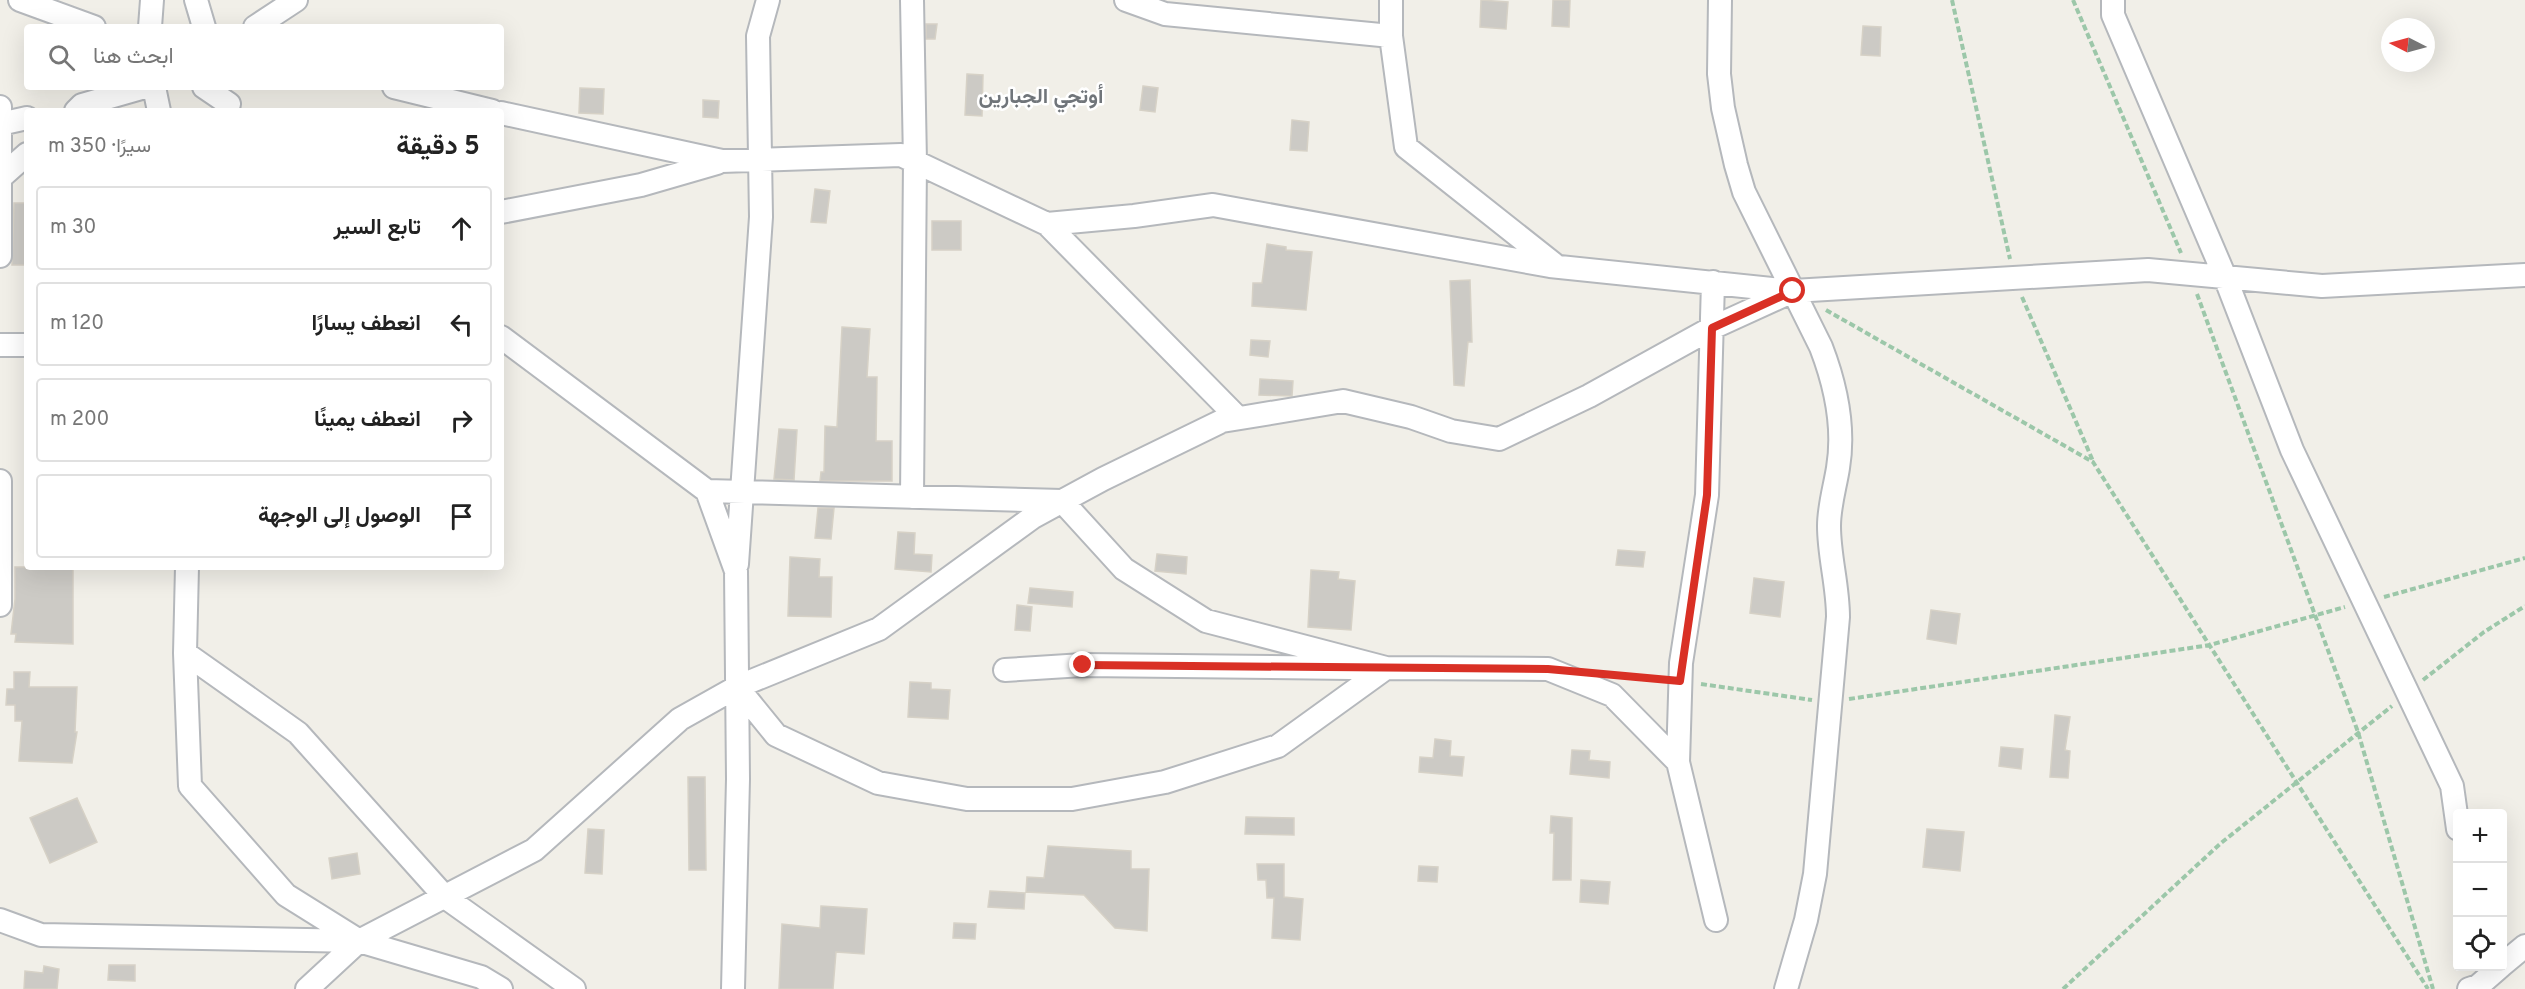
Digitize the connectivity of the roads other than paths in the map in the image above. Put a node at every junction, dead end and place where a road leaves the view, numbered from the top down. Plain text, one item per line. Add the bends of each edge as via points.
1 (20, 0) edge
2 (152, 0) edge
3 (196, 0) edge
4 (296, 0) edge
5 (768, 0) edge
6 (912, 0) edge
7 (1126, 0) edge
8 (1391, 0) edge
9 (1720, 0) edge
10 (2113, 0) edge
11 (86, 24) edge
12 (150, 24) edge
13 (203, 24) edge
14 (260, 24) edge
15 (1391, 36) junction
16 (136, 90) edge
17 (155, 90) edge
18 (210, 90) edge
19 (406, 90) edge
20 (229, 100) edge
21 (0, 107) edge
22 (79, 108) edge
23 (158, 108) edge
24 (480, 108) edge
25 (504, 114) edge
26 (24, 119) edge
27 (0, 124) edge
28 (24, 157) edge
29 (760, 160) junction
30 (722, 161) junction
31 (915, 162) junction
32 (0, 178) edge
33 (504, 211) edge
34 (1047, 224) junction
35 (0, 256) edge
36 (1557, 266) junction
37 (2525, 275) edge
38 (2225, 277) junction
39 (1713, 282) junction
40 (1793, 291) junction
41 (1712, 328) junction
42 (504, 339) edge
43 (0, 345) edge
44 (24, 345) edge
45 (1238, 418) junction
46 (0, 481) edge
47 (707, 491) junction
48 (742, 493) junction
49 (912, 497) junction
50 (1062, 501) junction
51 (187, 570) edge
52 (736, 571) junction
53 (0, 605) edge
54 (185, 653) junction
55 (1386, 668) junction
56 (1005, 670) dead end
57 (737, 687) junction
58 (1678, 762) junction
59 (2455, 809) edge
60 (445, 897) junction
61 (0, 920) edge
62 (1716, 920) dead end
63 (359, 941) junction
64 (2525, 946) edge
65 (2507, 962) edge
66 (2494, 971) edge
67 (2475, 983) edge
68 (306, 989) edge
69 (501, 989) edge
70 (574, 989) edge
71 (733, 989) edge
72 (1786, 989) edge

1 - 11 street
2 - 12 street
3 - 13 street
4 - 14 street
5 - 29 street via 758,36
6 - 31 street
7 - 15 street via 1165,14
8 - 15 street
9 - 40 street via 1719,74 1736,165 1744,192
10 - 38 street via 2114,15
15 - 36 street via 1406,147
16 - 22 street
17 - 23 street
18 - 20 street
19 - 24 street
21 - 27 street
25 - 30 street
26 - 27 street
27 - 32 street
28 - 32 street
29 - 30 street
29 - 31 street via 901,155
29 - 48 street via 761,217
30 - 33 street via 641,185
31 - 34 street
31 - 49 street
32 - 35 street
34 - 36 street via 1213,205
34 - 45 street
36 - 39 street
37 - 38 street via 2322,286
38 - 40 street via 2148,270
38 - 59 street via 2292,450 2452,786
39 - 40 street
39 - 41 street
40 - 41 street
40 - 72 street via 1831,371 1840,422 1829,527 1838,595 1815,874
41 - 45 street via 1589,396 1499,439 1451,431 1343,401
41 - 58 street via 1707,495 1680,681
42 - 47 street
43 - 44 street
45 - 50 street via 1222,421
46 - 53 street
47 - 48 street
47 - 52 street
48 - 49 street
48 - 52 street
49 - 50 street
50 - 55 street via 1124,569 1206,621
50 - 57 street via 1033,517 879,629
51 - 54 street
52 - 57 street
54 - 60 street via 298,733
54 - 63 street via 190,786 286,895
55 - 56 street via 1083,665
55 - 57 street via 1278,746 1165,783 1072,799 967,799 878,783 776,735
55 - 58 street via 1548,669 1612,695
57 - 60 street via 680,719 534,850
57 - 71 street
58 - 62 street
60 - 63 street
60 - 70 street
61 - 63 street via 41,935
63 - 68 street
63 - 69 street via 481,977
64 - 65 street
66 - 67 street

